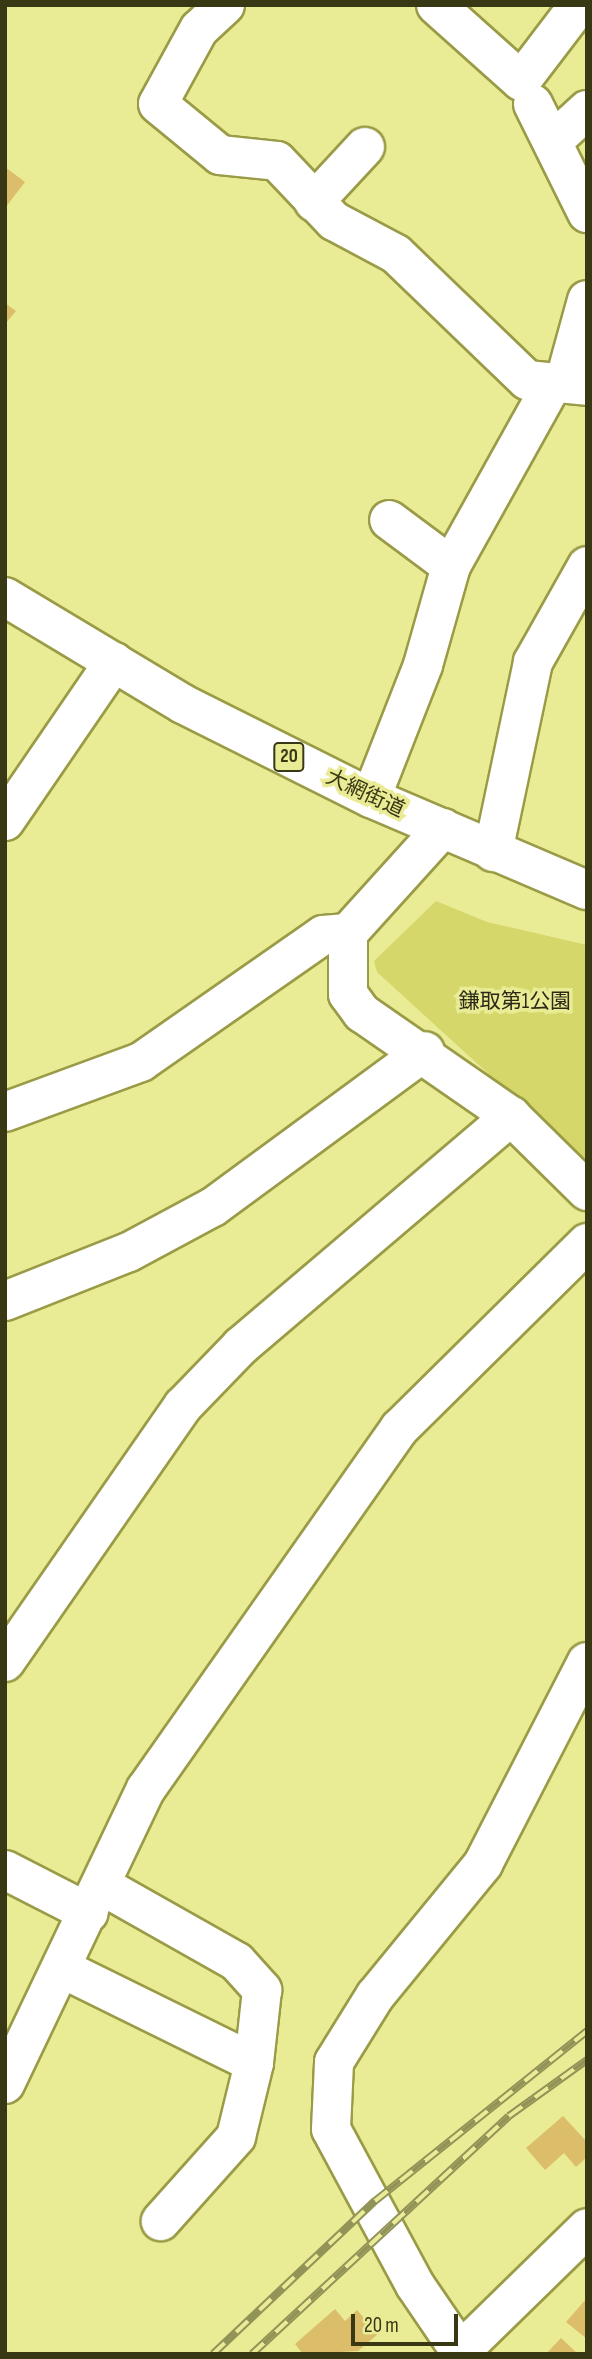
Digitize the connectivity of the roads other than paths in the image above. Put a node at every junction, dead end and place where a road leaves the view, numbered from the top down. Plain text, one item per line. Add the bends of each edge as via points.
1 (225, 5) edge
2 (436, 5) edge
3 (579, 5) edge
4 (533, 104) dead end
5 (587, 110) edge
6 (553, 141) junction
7 (365, 147) dead end
8 (314, 202) junction
9 (587, 212) edge
10 (587, 300) edge
11 (568, 383) edge
12 (389, 520) dead end
13 (451, 566) junction
14 (587, 566) edge
15 (5, 597) edge
16 (114, 662) junction
17 (370, 799) junction
18 (5, 821) edge
19 (443, 828) junction
20 (494, 852) junction
21 (587, 890) edge
22 (348, 933) junction
23 (425, 1051) junction
24 (5, 1112) edge
25 (512, 1116) junction
26 (587, 1191) edge
27 (587, 1243) edge
28 (5, 1301) edge
29 (5, 1662) edge
30 (587, 1662) edge
31 (5, 1870) edge
32 (95, 1899) junction
33 (61, 1968) junction
34 (254, 2063) junction
35 (5, 2084) edge
36 (161, 2221) dead end
37 (587, 2228) edge
38 (459, 2352) edge

1 - 8 street via 199,29 158,104 220,155 277,161
2 - 3 street via 521,82
4 - 6 street
5 - 6 street
6 - 9 street
7 - 8 street
8 - 11 street via 396,254 527,380
10 - 11 street
11 - 13 street
12 - 13 street
13 - 17 street via 423,665
14 - 20 street via 533,662
15 - 16 street, 大網街道 / 20
16 - 17 street, 大網街道 / 20
16 - 18 street
17 - 19 street, 大網街道 / 20
19 - 20 street, 大網街道 / 20
19 - 22 street
20 - 21 street, 大網街道 / 20
22 - 23 street via 348,994 362,1013
22 - 24 street via 323,935 141,1062
23 - 25 street
23 - 28 street via 213,1206 129,1252
25 - 26 street
25 - 29 street via 241,1346 183,1406
27 - 32 street via 393,1438 146,1789
30 - 38 street via 483,1864 375,1996 334,2062 331,2129 375,2201 415,2285
31 - 32 street
32 - 33 street
32 - 34 street via 237,1962 262,1990
33 - 34 street
33 - 35 street
34 - 36 street via 236,2137
37 - 38 street

